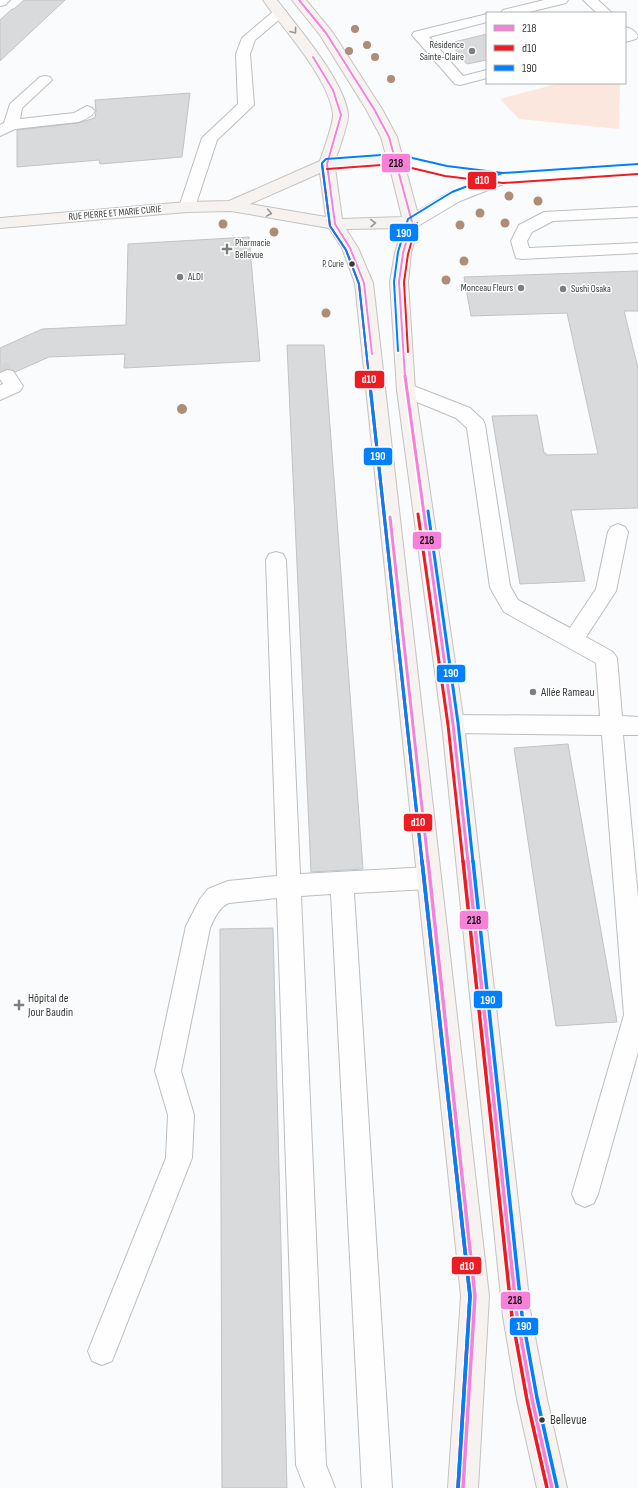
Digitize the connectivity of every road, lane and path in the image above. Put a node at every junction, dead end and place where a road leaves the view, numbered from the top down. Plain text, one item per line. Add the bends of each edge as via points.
1 (2, 0) edge
2 (270, 0) edge
3 (299, 0) edge
4 (561, 0) edge
5 (590, 0) edge
6 (0, 2) edge
7 (512, 12) edge
8 (603, 12) edge
9 (280, 13) junction
10 (486, 18) edge
11 (626, 24) edge
12 (638, 24) edge
13 (626, 32) edge
14 (626, 38) edge
15 (486, 74) edge
16 (45, 80) dead end
17 (87, 111) dead end
18 (5, 128) edge
19 (395, 159) junction
20 (327, 164) junction
21 (638, 169) edge
22 (503, 178) junction
23 (231, 206) junction
24 (187, 207) junction
25 (638, 212) edge
26 (412, 222) junction
27 (0, 223) edge
28 (335, 224) junction
29 (638, 248) edge
30 (6, 376) tunnel mouth
31 (406, 390) junction
32 (0, 393) edge
33 (618, 532) dead end
34 (276, 560) dead end
35 (573, 640) junction
36 (453, 724) junction
37 (612, 725) junction
38 (638, 726) edge
39 (429, 878) junction
40 (342, 883) junction
41 (288, 886) junction
42 (585, 1194) dead end
43 (102, 1351) dead end
44 (320, 1488) edge
45 (377, 1488) edge
46 (463, 1488) edge
47 (552, 1488) edge

1 - 6 street
2 - 9 main road
3 - 19 main road via 326,33 374,109 389,137
4 - 7 street
5 - 8 street
9 -> 20 main road via 314,58 333,90 339,108 341,115
9 - 24 street via 249,38 243,54 246,105 210,138
10 - 15 street via 419,35 460,81
11 - 12 street
13 - 14 street via 631,36
16 - 18 street via 15,107
17 - 18 street via 78,117
19 - 20 main road, RUE PIERRE ET MARIE CURIE
19 - 22 street, RUE PIERRE ET MARIE CURIE via 446,171
19 - 26 main road
20 - 23 main road, RUE PIERRE ET MARIE CURIE
20 - 28 main road
21 - 22 street, RUE PIERRE ET MARIE CURIE
22 - 26 street, RUE PIERRE ET MARIE CURIE via 454,197
23 - 24 main road, RUE PIERRE ET MARIE CURIE
23 -> 28 main road, RUE PIERRE ET MARIE CURIE
24 - 27 main road, RUE PIERRE ET MARIE CURIE
25 - 29 street via 550,216 525,229 519,241 522,254
28 -> 26 main road, RUE PIERRE ET MARIE CURIE
26 - 31 main road via 403,253 399,282
28 - 39 main road via 350,248 364,283
30 - 32 street via 14,386
31 - 35 street via 464,413 476,426 500,587 511,606
31 - 36 main road
33 - 35 street via 606,591
34 - 41 street
35 - 37 street via 606,658
36 - 37 street
36 - 47 main road via 517,1316
37 - 38 street
37 - 42 street via 636,1015
39 - 40 street
39 - 46 main road via 475,1296
40 - 41 street
40 - 45 street
41 - 43 street via 228,892 216,897 198,926 168,1071 181,1115 179,1158
41 - 44 street via 312,1465

